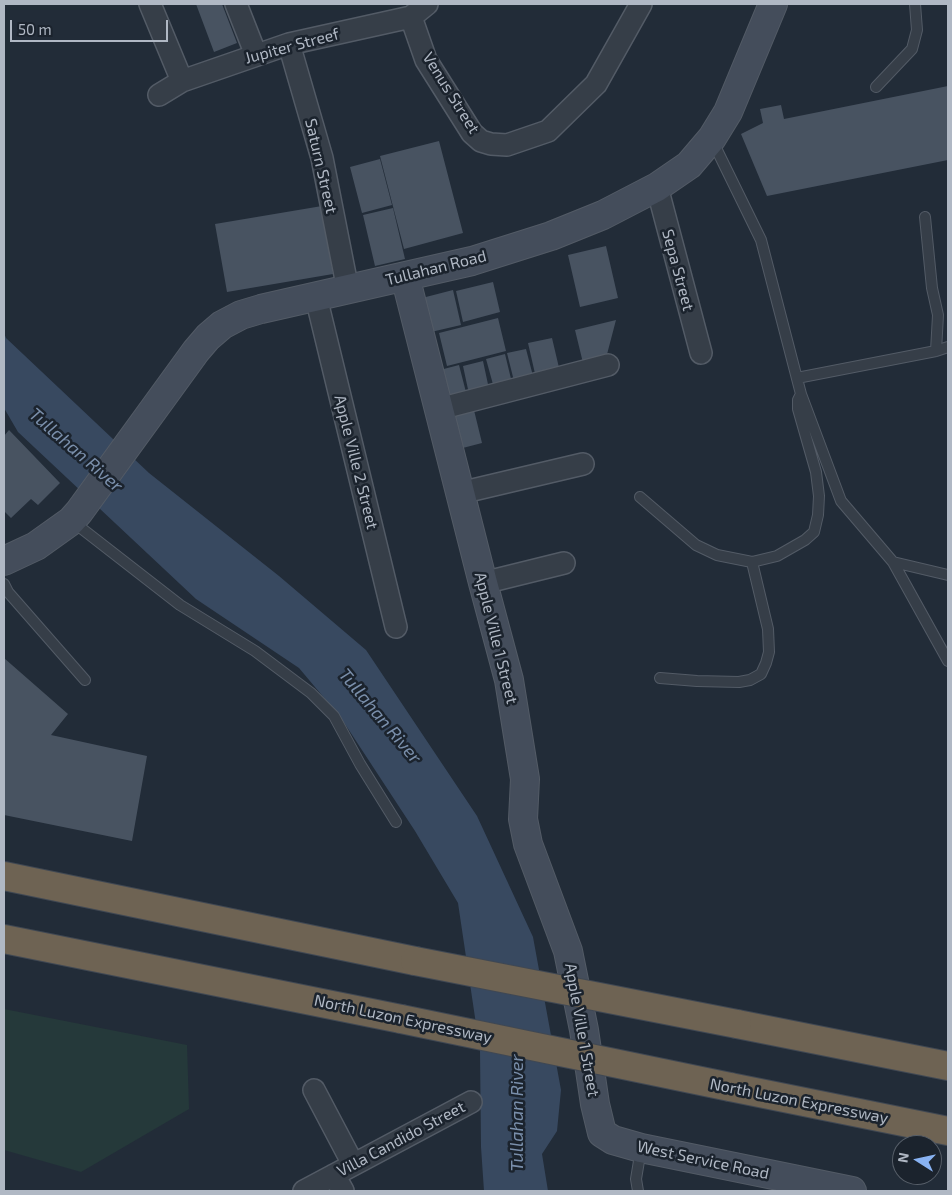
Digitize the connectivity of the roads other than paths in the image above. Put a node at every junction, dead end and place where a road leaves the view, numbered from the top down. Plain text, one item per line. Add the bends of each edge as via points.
1 (150, 4) edge
2 (236, 4) edge
3 (427, 4) edge
4 (641, 4) edge
5 (774, 4) edge
6 (915, 4) edge
7 (411, 17) junction
8 (290, 44) junction
9 (256, 55) junction
10 (182, 81) junction
11 (876, 87) dead end
12 (159, 95) dead end
13 (712, 138) junction
14 (657, 187) junction
15 (925, 217) dead end
16 (405, 276) junction
17 (348, 290) junction
18 (316, 297) junction
19 (948, 347) edge
20 (936, 351) junction
21 (701, 353) dead end
22 (608, 365) dead end
23 (797, 378) junction
24 (801, 394) junction
25 (439, 409) junction
26 (584, 464) dead end
27 (460, 493) junction
28 (640, 497) dead end
29 (75, 517) junction
30 (4, 562) edge
31 (752, 562) junction
32 (893, 562) junction
33 (564, 563) dead end
34 (948, 575) edge
35 (482, 583) junction
36 (4, 584) edge
37 (396, 627) dead end
38 (948, 661) edge
39 (660, 678) dead end
40 (84, 680) dead end
41 (396, 822) dead end
42 (4, 876) edge
43 (4, 938) edge
44 (948, 1066) edge
45 (314, 1090) dead end
46 (471, 1102) dead end
47 (948, 1131) edge
48 (613, 1140) joint
49 (641, 1148) junction
50 (354, 1164) junction
51 (338, 1183) edge
52 (776, 1184) edge
53 (304, 1191) edge
54 (638, 1191) edge
55 (852, 1191) edge

1 - 10 street
2 - 9 street
3 - 7 street, Jupiter Streef
4 - 7 street, Venus Street via 596,84 548,131 507,145 481,141 472,133 426,60
5 - 13 main road, Tullahan Road via 728,112
6 - 11 lane via 917,30 912,49
7 - 8 street, Jupiter Streef
8 - 9 street, Jupiter Streef
8 - 17 street, Saturn Street via 322,158
9 - 10 street, Jupiter Streef
10 - 12 street, Jupiter Streef
13 - 14 main road, Tullahan Road via 689,165
13 - 23 lane via 761,240
14 - 16 main road, Tullahan Road via 603,215 551,236 472,261
14 - 21 street, Sepa Street
15 - 20 lane via 938,315
16 - 17 main road, Tullahan Road
16 - 25 main road, Apple Ville 1 Street
17 - 18 main road, Tullahan Road
18 - 29 main road, Tullahan Road via 241,315 208,337
18 - 37 street, Apple Ville 2 Street
19 - 20 lane
20 - 23 lane
22 - 25 street
23 - 24 lane
24 - 31 lane via 798,409 818,488 814,532 777,556
24 - 32 lane via 841,501
25 - 27 main road, Apple Ville 1 Street
26 - 27 street
27 - 35 main road, Apple Ville 1 Street
28 - 31 lane via 696,545 717,555
29 - 30 main road, Tullahan Road via 36,546
29 - 41 lane via 180,605 255,651 311,693 334,716
31 - 39 lane via 768,629 769,652 760,674 738,682
32 - 34 lane
32 - 38 lane
33 - 35 street
35 - 48 main road, Apple Ville 1 Street via 509,680 526,779 523,819 528,844 568,951 598,1117 602,1133
36 - 40 lane
42 - 44 highway, bridge
43 - 47 highway, North Luzon Expressway, bridge
45 - 50 street
46 - 50 street, Villa Candido Street
48 - 49 main road, West Service Road
49 - 52 main road, West Service Road
49 - 54 lane via 636,1179
50 - 51 street, Villa Candido Street
51 - 53 street, Villa Candido Street
52 - 55 main road, West Service Road

